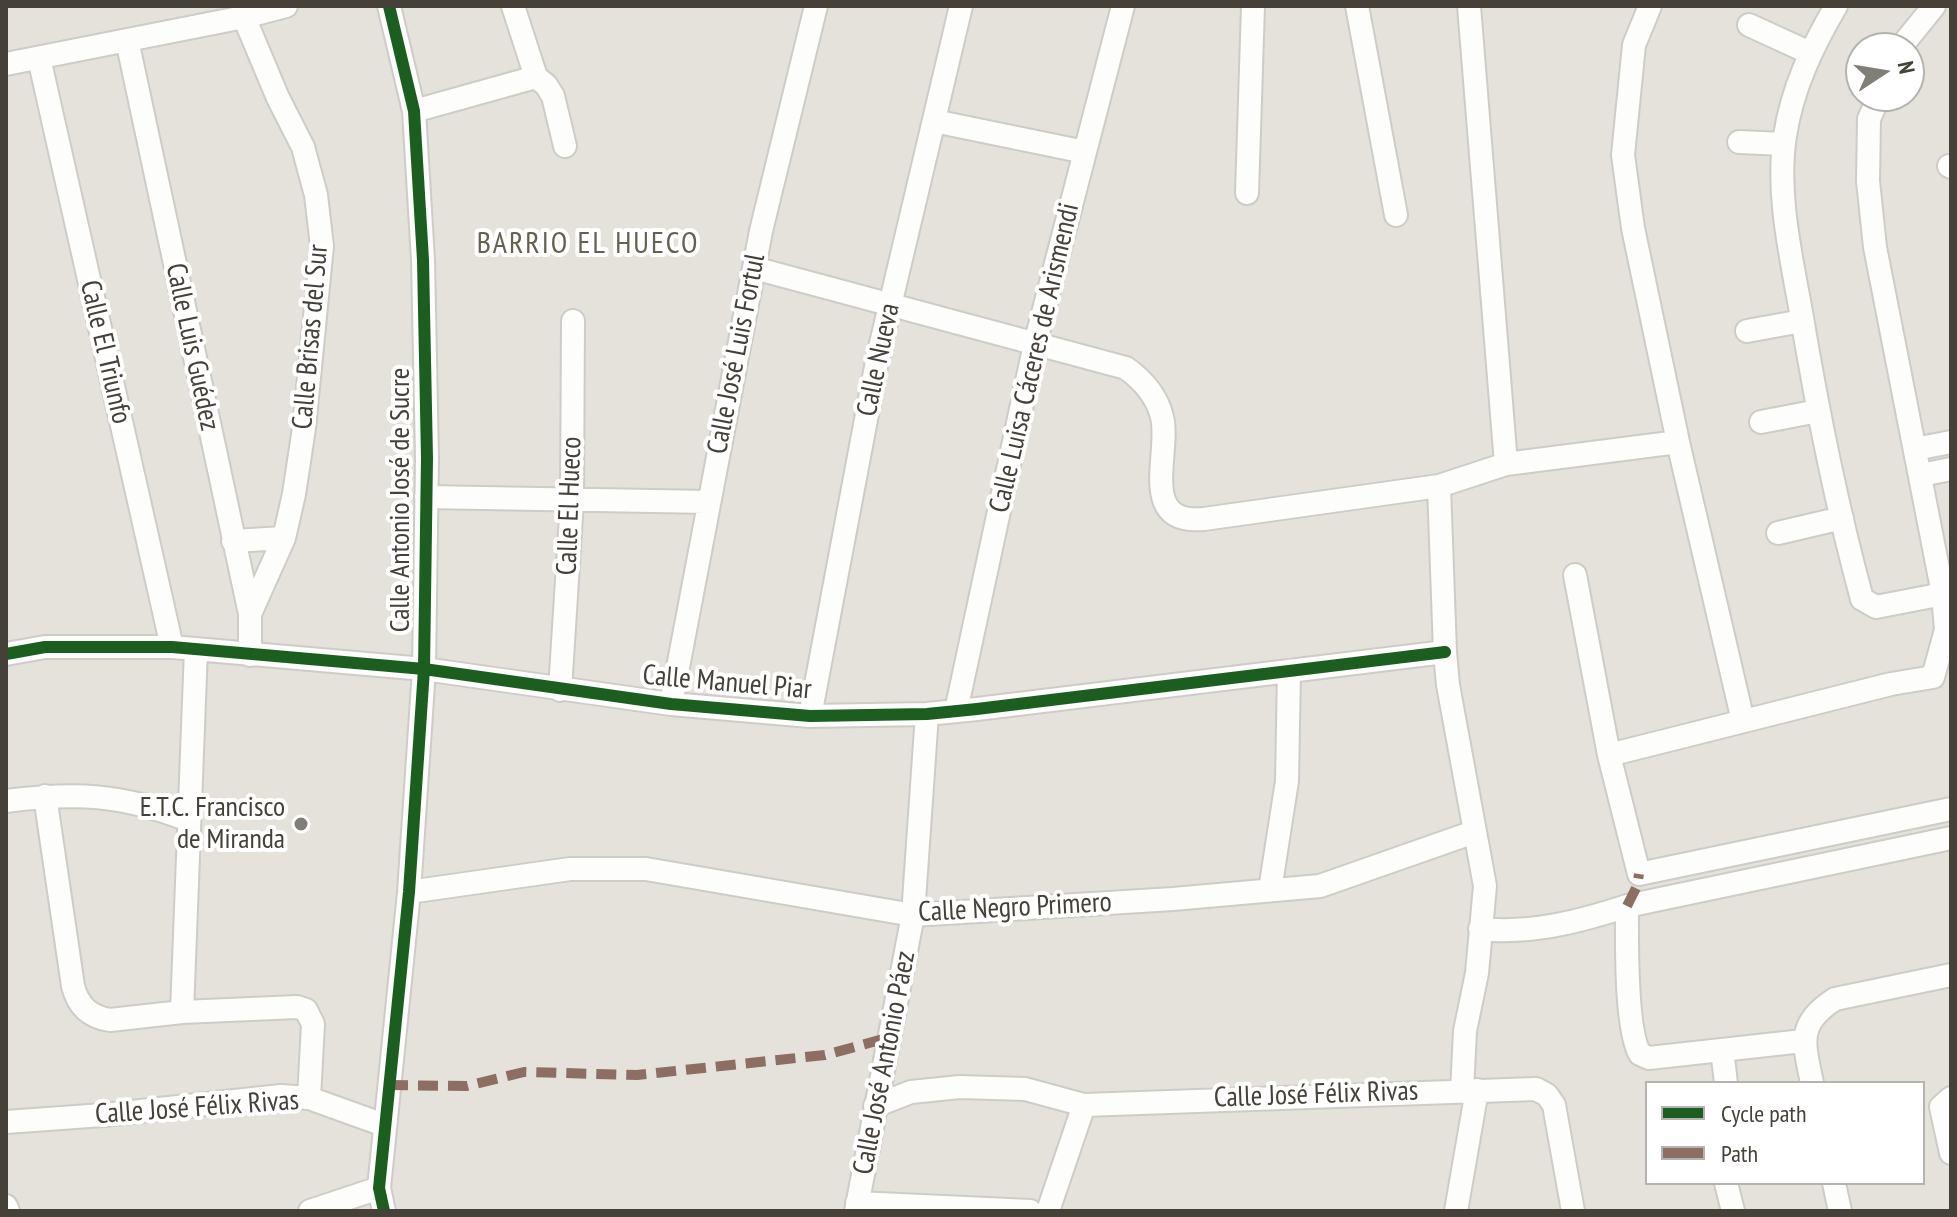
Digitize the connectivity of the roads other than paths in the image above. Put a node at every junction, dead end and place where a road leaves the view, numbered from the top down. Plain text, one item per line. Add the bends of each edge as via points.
1 (286, 6) edge
2 (389, 6) edge
3 (513, 6) edge
4 (816, 6) edge
5 (961, 6) edge
6 (1123, 6) edge
7 (1253, 6) edge
8 (1357, 6) edge
9 (1469, 6) edge
10 (1650, 6) edge
11 (1836, 6) edge
12 (1934, 6) edge
13 (244, 17) junction
14 (1749, 25) dead end
15 (1913, 32) edge
16 (127, 40) junction
17 (1810, 53) junction
18 (39, 58) junction
19 (6, 64) edge
20 (536, 77) junction
21 (414, 111) junction
22 (1872, 112) edge
23 (934, 121) junction
24 (1739, 142) dead end
25 (1784, 144) junction
26 (565, 146) dead end
27 (1085, 152) junction
28 (1247, 193) dead end
29 (1396, 215) dead end
30 (754, 268) junction
31 (891, 304) junction
32 (573, 321) dead end
33 (1802, 321) junction
34 (1747, 331) dead end
35 (1035, 344) junction
36 (1818, 411) junction
37 (1761, 422) dead end
38 (1678, 442) junction
39 (1951, 442) edge
40 (1915, 449) junction
41 (1506, 464) junction
42 (1951, 469) edge
43 (1921, 475) junction
44 (1439, 486) junction
45 (426, 497) junction
46 (572, 501) junction
47 (709, 502) junction
48 (1842, 518) junction
49 (1778, 533) dead end
50 (284, 538) junction
51 (233, 541) junction
52 (1575, 575) dead end
53 (1943, 594) junction
54 (250, 614) junction
55 (172, 647) junction
56 (196, 649) junction
57 (1445, 652) junction
58 (6, 654) edge
59 (250, 655) junction
60 (424, 669) junction
61 (1289, 671) junction
62 (1942, 676) edge
63 (560, 690) junction
64 (671, 704) junction
65 (956, 711) junction
66 (927, 714) junction
67 (810, 716) junction
68 (1743, 721) junction
69 (1609, 755) junction
70 (45, 796) junction
71 (6, 801) edge
72 (1951, 809) edge
73 (188, 820) junction
74 (1474, 832) junction
75 (1951, 838) edge
76 (1270, 890) junction
77 (409, 892) junction
78 (1627, 906) junction
79 (913, 915) junction
80 (1480, 929) junction
81 (1951, 975) edge
82 (182, 1012) junction
83 (1803, 1041) junction
84 (1722, 1050) junction
85 (1726, 1081) edge
86 (1812, 1081) edge
87 (1470, 1090) junction
88 (309, 1098) junction
89 (1951, 1098) edge
90 (1084, 1105) junction
91 (875, 1106) junction
92 (6, 1122) edge
93 (384, 1125) junction
94 (1951, 1153) edge
95 (1726, 1185) edge
96 (1834, 1185) edge
97 (379, 1188) junction
98 (856, 1207) edge
99 (310, 1211) edge
100 (384, 1211) edge
101 (1030, 1211) edge
102 (1048, 1211) edge
103 (1456, 1211) edge
104 (1573, 1211) edge
105 (1733, 1211) edge
106 (1840, 1211) edge

1 - 13 street
2 - 21 street, Calle Antonio José de Sucre
3 - 20 street
4 - 30 street, Calle José Luis Fortul
5 - 23 street, Calle Nueva
6 - 27 street, Calle Luisa Cáceres de Arismendi
7 - 28 street
8 - 29 street
9 - 41 street
10 - 38 street via 1634,45 1623,155
11 - 17 street
12 - 15 street
13 - 16 street
13 - 50 street, Calle Brisas del Sur via 303,147 322,246 304,428
14 - 17 street
16 - 18 street
16 - 51 street, Calle Luis Guédez
17 - 25 street
18 - 19 street
18 - 55 street, Calle El Triunfo
20 - 21 street
20 - 26 street via 553,96
21 - 45 street, Calle Antonio José de Sucre via 423,260
22 - 40 street via 1868,181 1875,247
23 - 27 street
23 - 31 street, Calle Nueva
24 - 25 street
25 - 33 street via 1784,201
27 - 35 street, Calle Luisa Cáceres de Arismendi
30 - 31 street
30 - 47 street, Calle José Luis Fortul
31 - 35 street
31 - 67 street, Calle Nueva
32 - 46 street, Calle El Hueco
33 - 34 street
33 - 36 street
35 - 44 street via 1126,368 1145,383 1162,414 1159,487 1169,508 1185,518
35 - 65 street, Calle Luisa Cáceres de Arismendi
36 - 37 street
36 - 48 street
38 - 41 street
38 - 68 street
39 - 40 street
40 - 43 street
41 - 44 street
42 - 43 street
43 - 53 street
44 - 57 street
45 - 46 street
45 - 60 street, Calle Antonio José de Sucre
46 - 47 street
46 - 63 street, Calle El Hueco
47 - 64 street, Calle José Luis Fortul
48 - 49 street
48 - 53 street via 1862,599 1882,606
50 - 51 street
50 - 54 street, Calle Brisas del Sur
51 - 54 street, Calle Luis Guédez
52 - 69 street
53 - 62 street
54 - 59 street, Calle Luis Guédez
55 - 56 street, Calle Manuel Piar
55 - 58 street, Calle Manuel Piar via 45,647
56 - 59 street, Calle Manuel Piar
56 - 73 street
57 - 61 street, Calle Manuel Piar
57 - 74 street
59 - 60 street, Calle Manuel Piar
60 - 63 street, Calle Manuel Piar
60 - 77 street, Calle Antonio José de Sucre
61 - 65 street, Calle Manuel Piar
61 - 76 street via 1287,781
62 - 68 street
63 - 64 street, Calle Manuel Piar
64 - 67 street, Calle Manuel Piar
65 - 66 street, Calle Manuel Piar
66 - 67 street, Calle Manuel Piar
66 - 79 street
68 - 69 street
69 - 72 street via 1639,874
70 - 71 street
70 - 73 street via 114,798
70 - 82 street via 79,1003 91,1015 110,1020
73 - 82 street
74 - 76 street, Calle Negro Primero via 1320,886
74 - 80 street via 1485,886
75 - 78 street
76 - 79 street, Calle Negro Primero
77 - 79 street, Calle Negro Primero via 570,869 646,869
77 - 93 street, Calle Antonio José de Sucre
78 - 80 street via 1527,930
78 - 84 street via 1637,1050 1649,1058
79 - 91 street, Calle José Antonio Páez
80 - 87 street via 1465,1031
81 - 83 street via 1835,999 1813,1017
82 - 88 street via 306,1010 313,1024
83 - 84 street
83 - 86 street
84 - 85 street
87 - 90 street, Calle José Félix Rivas
87 - 103 street
87 - 104 street, Calle José Félix Rivas via 1536,1089 1547,1095 1554,1105
88 - 92 street, Calle José Félix Rivas via 281,1096
88 - 93 street, Calle José Félix Rivas
89 - 94 street via 1941,1107
90 - 91 street, Calle José Félix Rivas via 1025,1089 960,1087 911,1092
90 - 102 street
91 - 98 street, Calle José Antonio Páez
93 - 97 street, Calle Antonio José de Sucre
95 - 105 street
96 - 106 street
97 - 99 street
97 - 100 street, Calle Antonio José de Sucre
98 - 101 street

